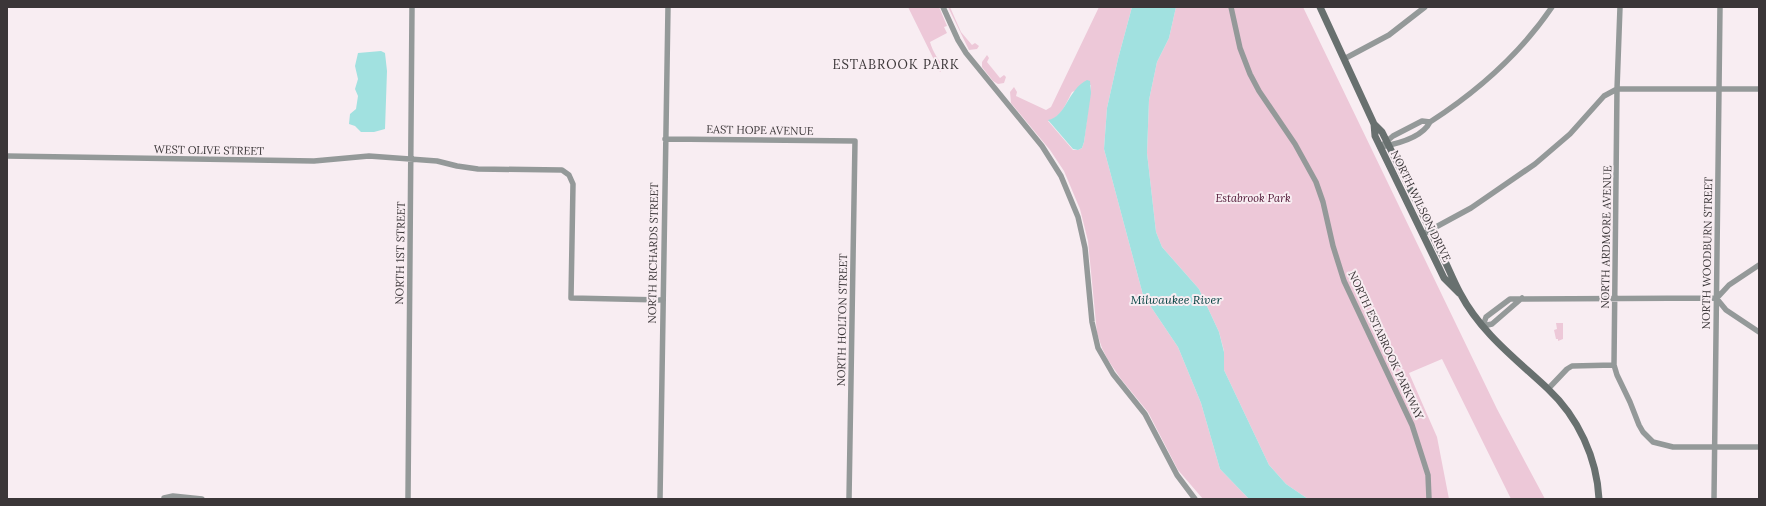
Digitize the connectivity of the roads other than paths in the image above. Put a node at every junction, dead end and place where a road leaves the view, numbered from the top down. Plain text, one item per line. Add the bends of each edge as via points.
1 (412, 7) edge
2 (668, 7) edge
3 (943, 7) edge
4 (1232, 7) edge
5 (1320, 7) edge
6 (1425, 7) edge
7 (1552, 7) edge
8 (1620, 7) edge
9 (1720, 7) edge
10 (1344, 59) junction
11 (1617, 89) junction
12 (1719, 89) junction
13 (1759, 89) edge
14 (1430, 122) junction
15 (1374, 124) junction
16 (665, 139) junction
17 (855, 141) joint
18 (1388, 143) junction
19 (1380, 147) junction
20 (7, 156) edge
21 (411, 160) junction
22 (1430, 230) junction
23 (1423, 234) junction
24 (1759, 265) edge
25 (1460, 293) junction
26 (1522, 298) junction
27 (1717, 298) junction
28 (1615, 299) junction
29 (662, 300) junction
30 (1483, 326) junction
31 (1759, 332) edge
32 (1614, 365) junction
33 (1548, 389) junction
34 (1714, 447) junction
35 (1759, 447) edge
36 (164, 498) edge
37 (202, 499) edge
38 (408, 499) edge
39 (660, 499) edge
40 (849, 499) edge
41 (1195, 499) edge
42 (1429, 499) edge
43 (1598, 499) edge
44 (1714, 499) edge

1 - 21 street, NORTH 1ST STREET
2 - 16 street, NORTH RICHARDS STREET
3 - 41 street via 966,53 1042,146 1061,176 1078,217 1085,248 1092,322 1098,348 1113,374 1150,422 1177,475
4 - 42 street, NORTH ESTABROOK PARKWAY via 1240,48 1250,74 1296,144 1316,182 1344,280 1412,425 1428,475
5 - 10 street, NORTH WILSON DRIVE
6 - 10 street via 1389,35
7 - 14 street via 1523,44 1491,77
8 - 11 street, NORTH ARDMORE AVENUE
9 - 12 street, NORTH WOODBURN STREET
10 - 15 street, NORTH WILSON DRIVE
11 - 12 street
11 - 22 street via 1604,96 1570,134 1536,164 1471,208
11 - 28 street, NORTH ARDMORE AVENUE
12 - 13 street
12 - 27 street, NORTH WOODBURN STREET
14 - 18 street via 1422,121 1393,136
14 - 18 street via 1426,130 1398,144
15 - 18 street, NORTH WILSON DRIVE via 1381,129
15 - 19 street, NORTH WILSON DRIVE via 1374,132
16 - 17 street, EAST HOPE AVENUE
16 - 29 street, NORTH RICHARDS STREET
17 - 40 street, NORTH HOLTON STREET
18 - 19 street
18 - 22 street, NORTH WILSON DRIVE
19 - 23 street, NORTH WILSON DRIVE
20 - 21 street, WEST OLIVE STREET via 314,161 368,156
21 - 29 street, WEST OLIVE STREET via 437,161 478,169 562,170 572,184 571,298
21 - 38 street, NORTH 1ST STREET
22 - 23 street
22 - 25 street, NORTH WILSON DRIVE
23 - 25 street, NORTH WILSON DRIVE via 1444,278
24 - 27 street via 1729,285
25 - 30 street, NORTH WILSON DRIVE
26 - 28 street
26 - 30 street via 1492,324
26 - 30 street via 1510,299 1502,304 1486,317
27 - 28 street
27 - 31 street via 1726,310
27 - 34 street, NORTH WOODBURN STREET
28 - 32 street, NORTH ARDMORE AVENUE
29 - 39 street, NORTH RICHARDS STREET
30 - 33 street, NORTH WILSON DRIVE via 1513,359
32 - 33 street via 1572,366 1567,368
32 - 34 street, NORTH ARDMORE AVENUE via 1643,432 1653,442 1666,446
33 - 43 street, NORTH WILSON DRIVE via 1568,411 1588,449 1596,474
34 - 35 street
34 - 44 street, NORTH WOODBURN STREET
36 - 37 street via 173,496

